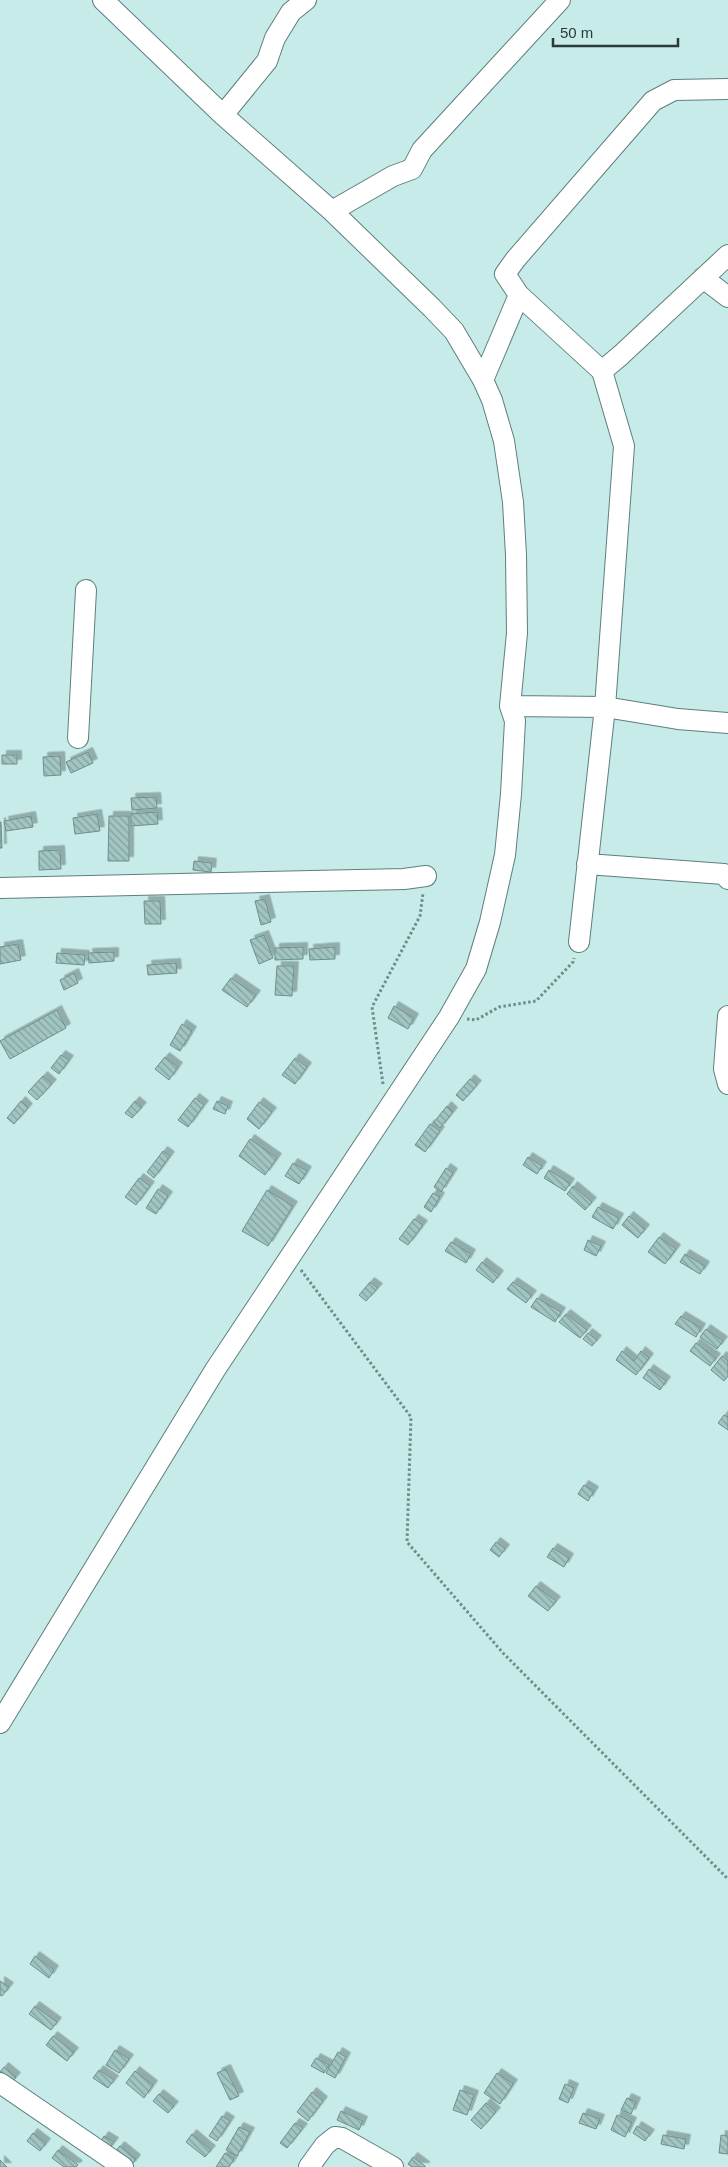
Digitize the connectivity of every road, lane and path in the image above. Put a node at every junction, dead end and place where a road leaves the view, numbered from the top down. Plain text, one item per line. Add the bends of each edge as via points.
1 (103, 0) edge
2 (306, 0) edge
3 (560, 0) edge
4 (728, 89) edge
5 (223, 114) junction
6 (332, 211) junction
7 (728, 254) edge
8 (703, 278) junction
9 (519, 295) junction
10 (728, 297) edge
11 (602, 371) junction
12 (483, 380) junction
13 (86, 590) dead end
14 (510, 706) junction
15 (605, 707) junction
16 (728, 723) edge
17 (78, 738) dead end
18 (587, 864) junction
19 (426, 876) joint
20 (728, 879) edge
21 (0, 888) edge
22 (579, 942) joint
23 (449, 1016) junction
24 (728, 1016) edge
25 (728, 1084) edge
26 (391, 1106) junction
27 (290, 1255) junction
28 (0, 1723) edge
29 (728, 1879) edge
30 (0, 2083) edge
31 (123, 2167) edge
32 (309, 2167) edge
33 (393, 2167) edge

1 - 5 street
2 - 5 street via 291,12 266,61
3 - 6 street via 422,150 412,169 393,176
4 - 9 street via 674,90 652,101 514,260 505,274
5 - 6 street
6 - 12 street via 448,326
7 - 8 street
8 - 10 street
8 - 11 street
9 - 11 street
9 - 12 street
11 - 15 street via 624,446
12 - 14 street via 504,441 513,502 517,633
13 - 17 street
14 - 15 street
14 - 23 street via 515,721 505,855 476,969
15 - 16 street
15 - 18 street
18 - 20 street via 724,874
18 - 22 street
19 - 21 street
19 - 26 path via 420,916 372,1007 384,1085
22 - 23 path via 573,962 536,1002 499,1007 476,1020
23 - 26 street
24 - 25 street via 724,1069
26 - 27 street
27 - 28 street via 215,1370
27 - 29 path via 411,1417 407,1542 503,1653
30 - 31 street
32 - 33 street via 335,2137

